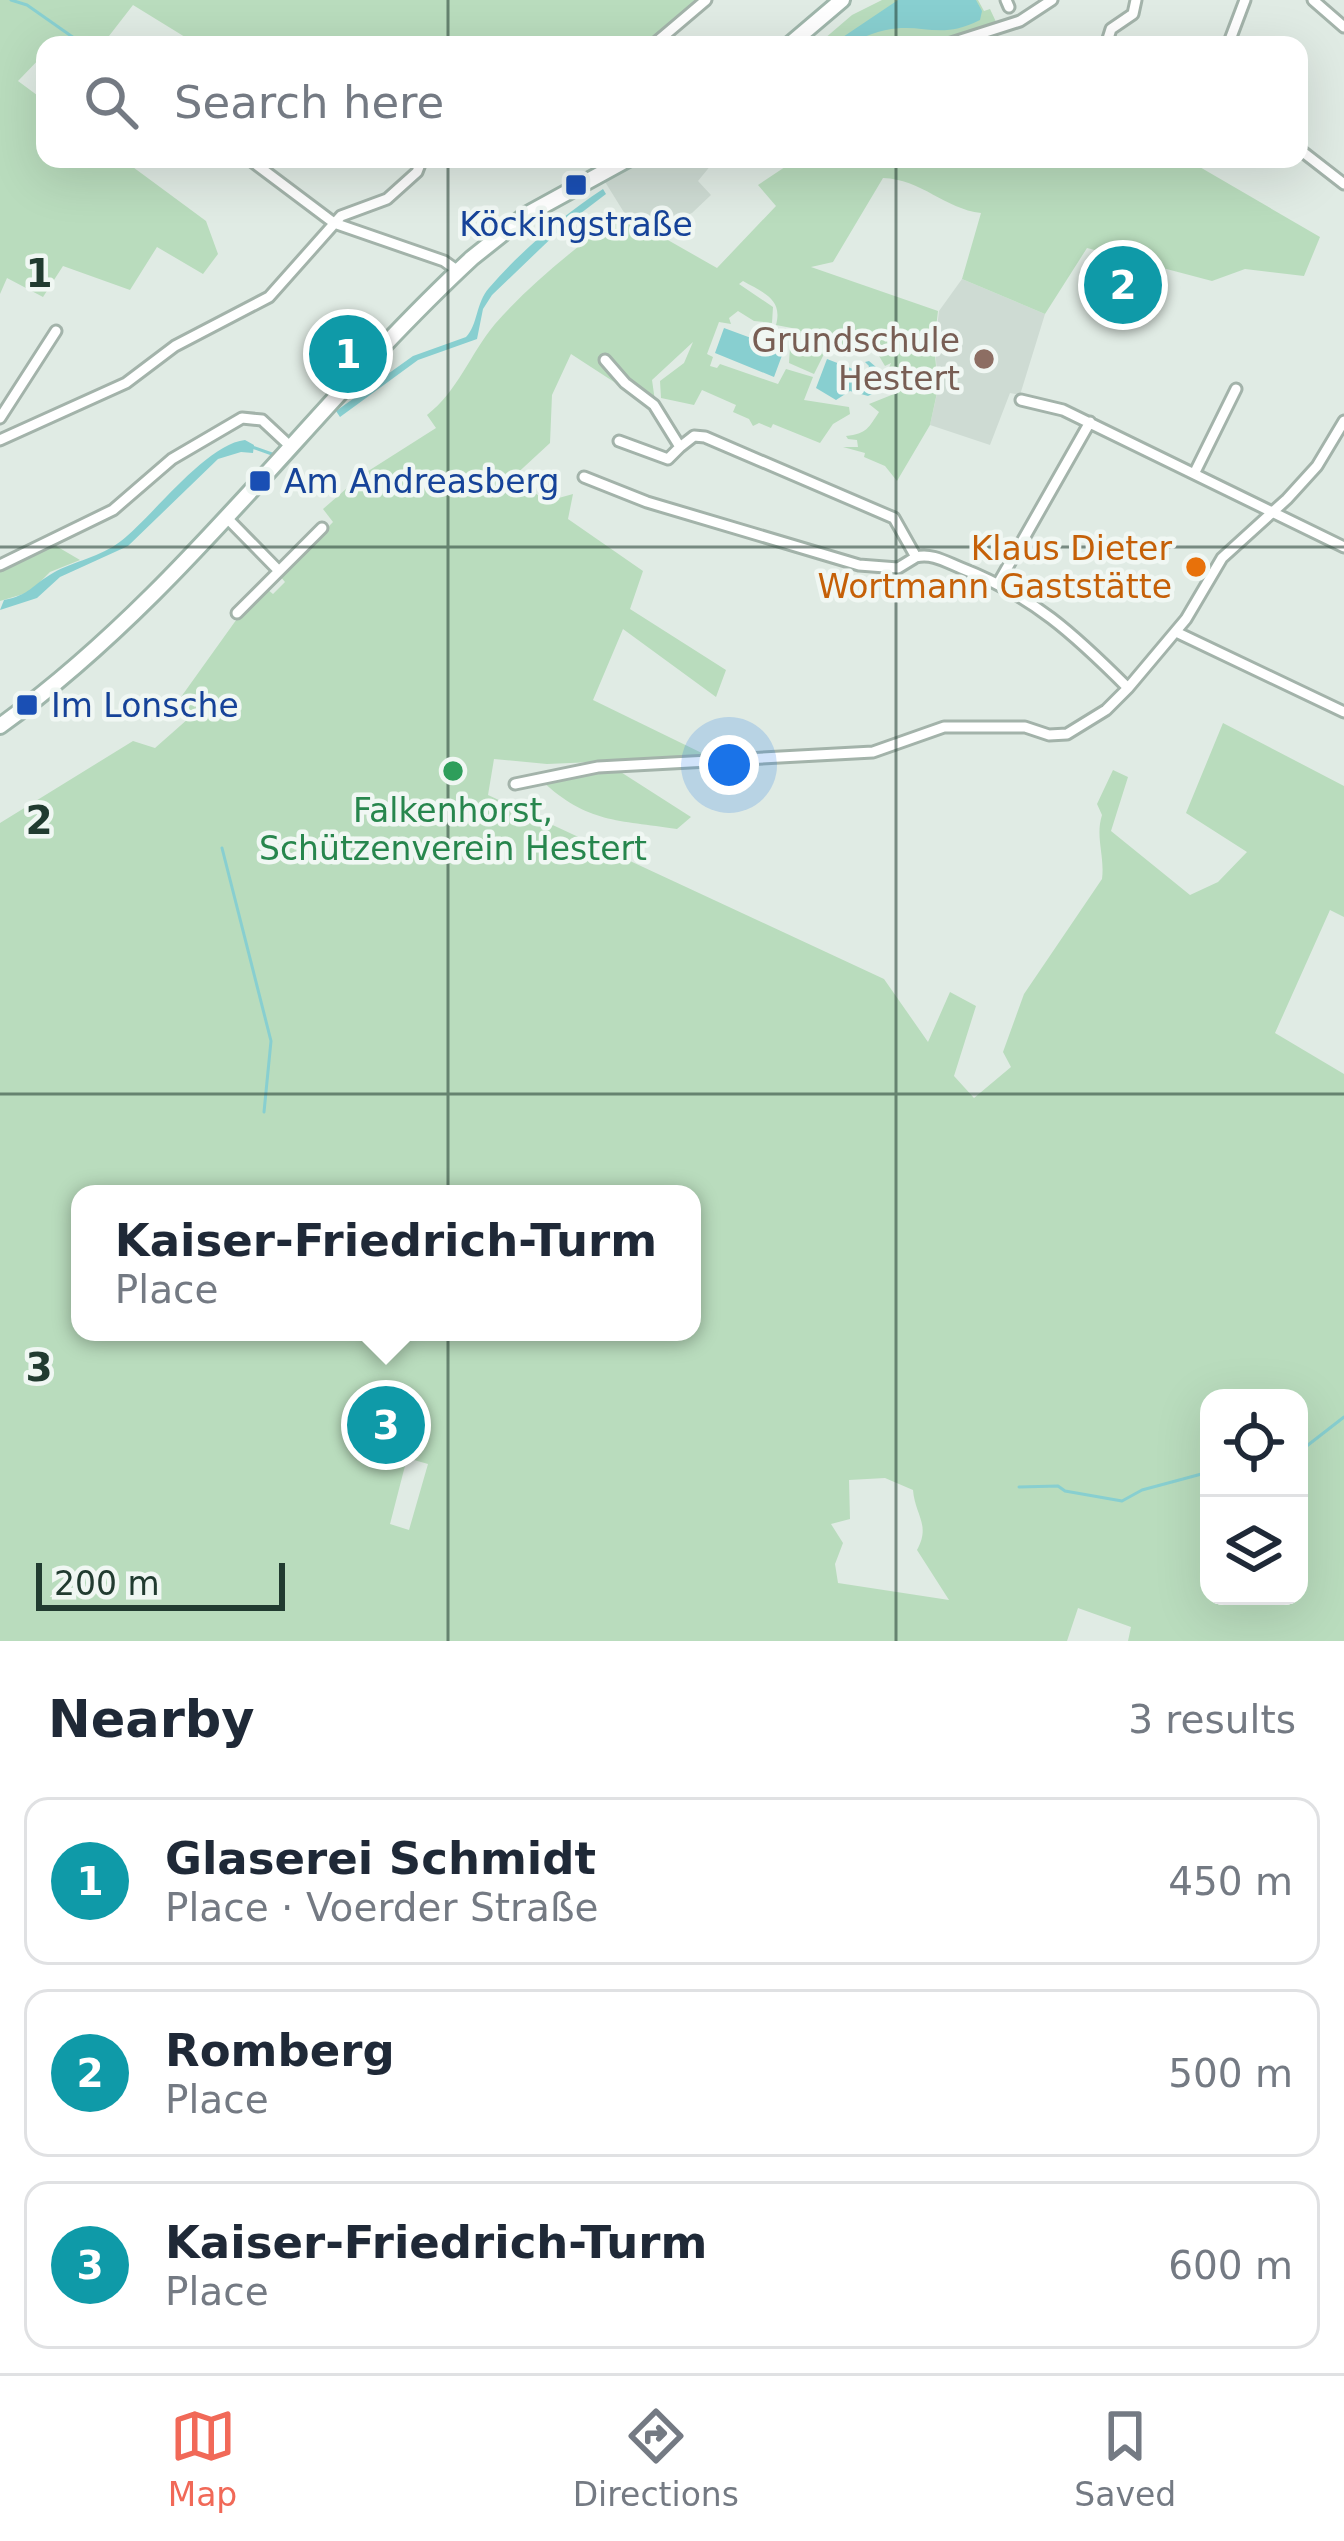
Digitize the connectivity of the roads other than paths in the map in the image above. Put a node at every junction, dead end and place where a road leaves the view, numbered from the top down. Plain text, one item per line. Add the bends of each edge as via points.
1 (706, 0) edge
2 (842, 0) edge
3 (1052, 0) edge
4 (1136, 0) edge
5 (1245, 0) edge
6 (1313, 0) edge
7 (1344, 27) edge
8 (664, 36) edge
9 (800, 36) edge
10 (973, 36) edge
11 (1109, 36) edge
12 (1231, 36) edge
13 (1308, 156) edge
14 (261, 168) edge
15 (419, 168) edge
16 (612, 168) edge
17 (1344, 184) edge
18 (334, 223) junction
19 (458, 271) junction
20 (56, 331) dead end
21 (605, 360) dead end
22 (1236, 389) dead end
23 (1022, 400) dead end
24 (0, 418) edge
25 (1090, 422) junction
26 (1343, 426) edge
27 (0, 439) edge
28 (619, 441) dead end
29 (291, 447) junction
30 (680, 447) junction
31 (1195, 472) junction
32 (584, 477) dead end
33 (1272, 512) junction
34 (226, 517) junction
35 (322, 528) dead end
36 (1344, 548) edge
37 (916, 557) junction
38 (0, 565) edge
39 (279, 571) junction
40 (999, 582) junction
41 (237, 614) dead end
42 (1176, 632) junction
43 (1128, 688) junction
44 (1344, 712) edge
45 (0, 726) edge
46 (515, 784) dead end

1 - 8 street
2 - 9 main road
3 - 10 street
4 - 11 street via 1133,14
5 - 12 street
6 - 7 street
13 - 17 street
14 - 18 street
15 - 18 street via 387,200
16 - 19 main road via 526,215
18 - 19 street
18 - 27 street via 269,297 126,382
19 - 29 main road
20 - 24 street
21 - 30 street via 654,405
22 - 31 street
23 - 25 street
25 - 31 street
25 - 40 street
26 - 33 street via 1318,466
28 - 30 street via 668,459
29 - 34 main road
29 - 38 street via 262,420 242,418 172,459 113,510
30 - 37 street via 705,437 894,518
31 - 33 street
32 - 37 street via 859,565 898,568
33 - 36 street
33 - 42 street via 1222,558
34 - 39 street
34 - 45 main road via 135,610
35 - 39 street
37 - 40 street
39 - 41 street
40 - 43 street via 1071,631
42 - 43 street
42 - 44 street
43 - 46 street via 1058,736 1025,727 944,727 873,752 598,766

